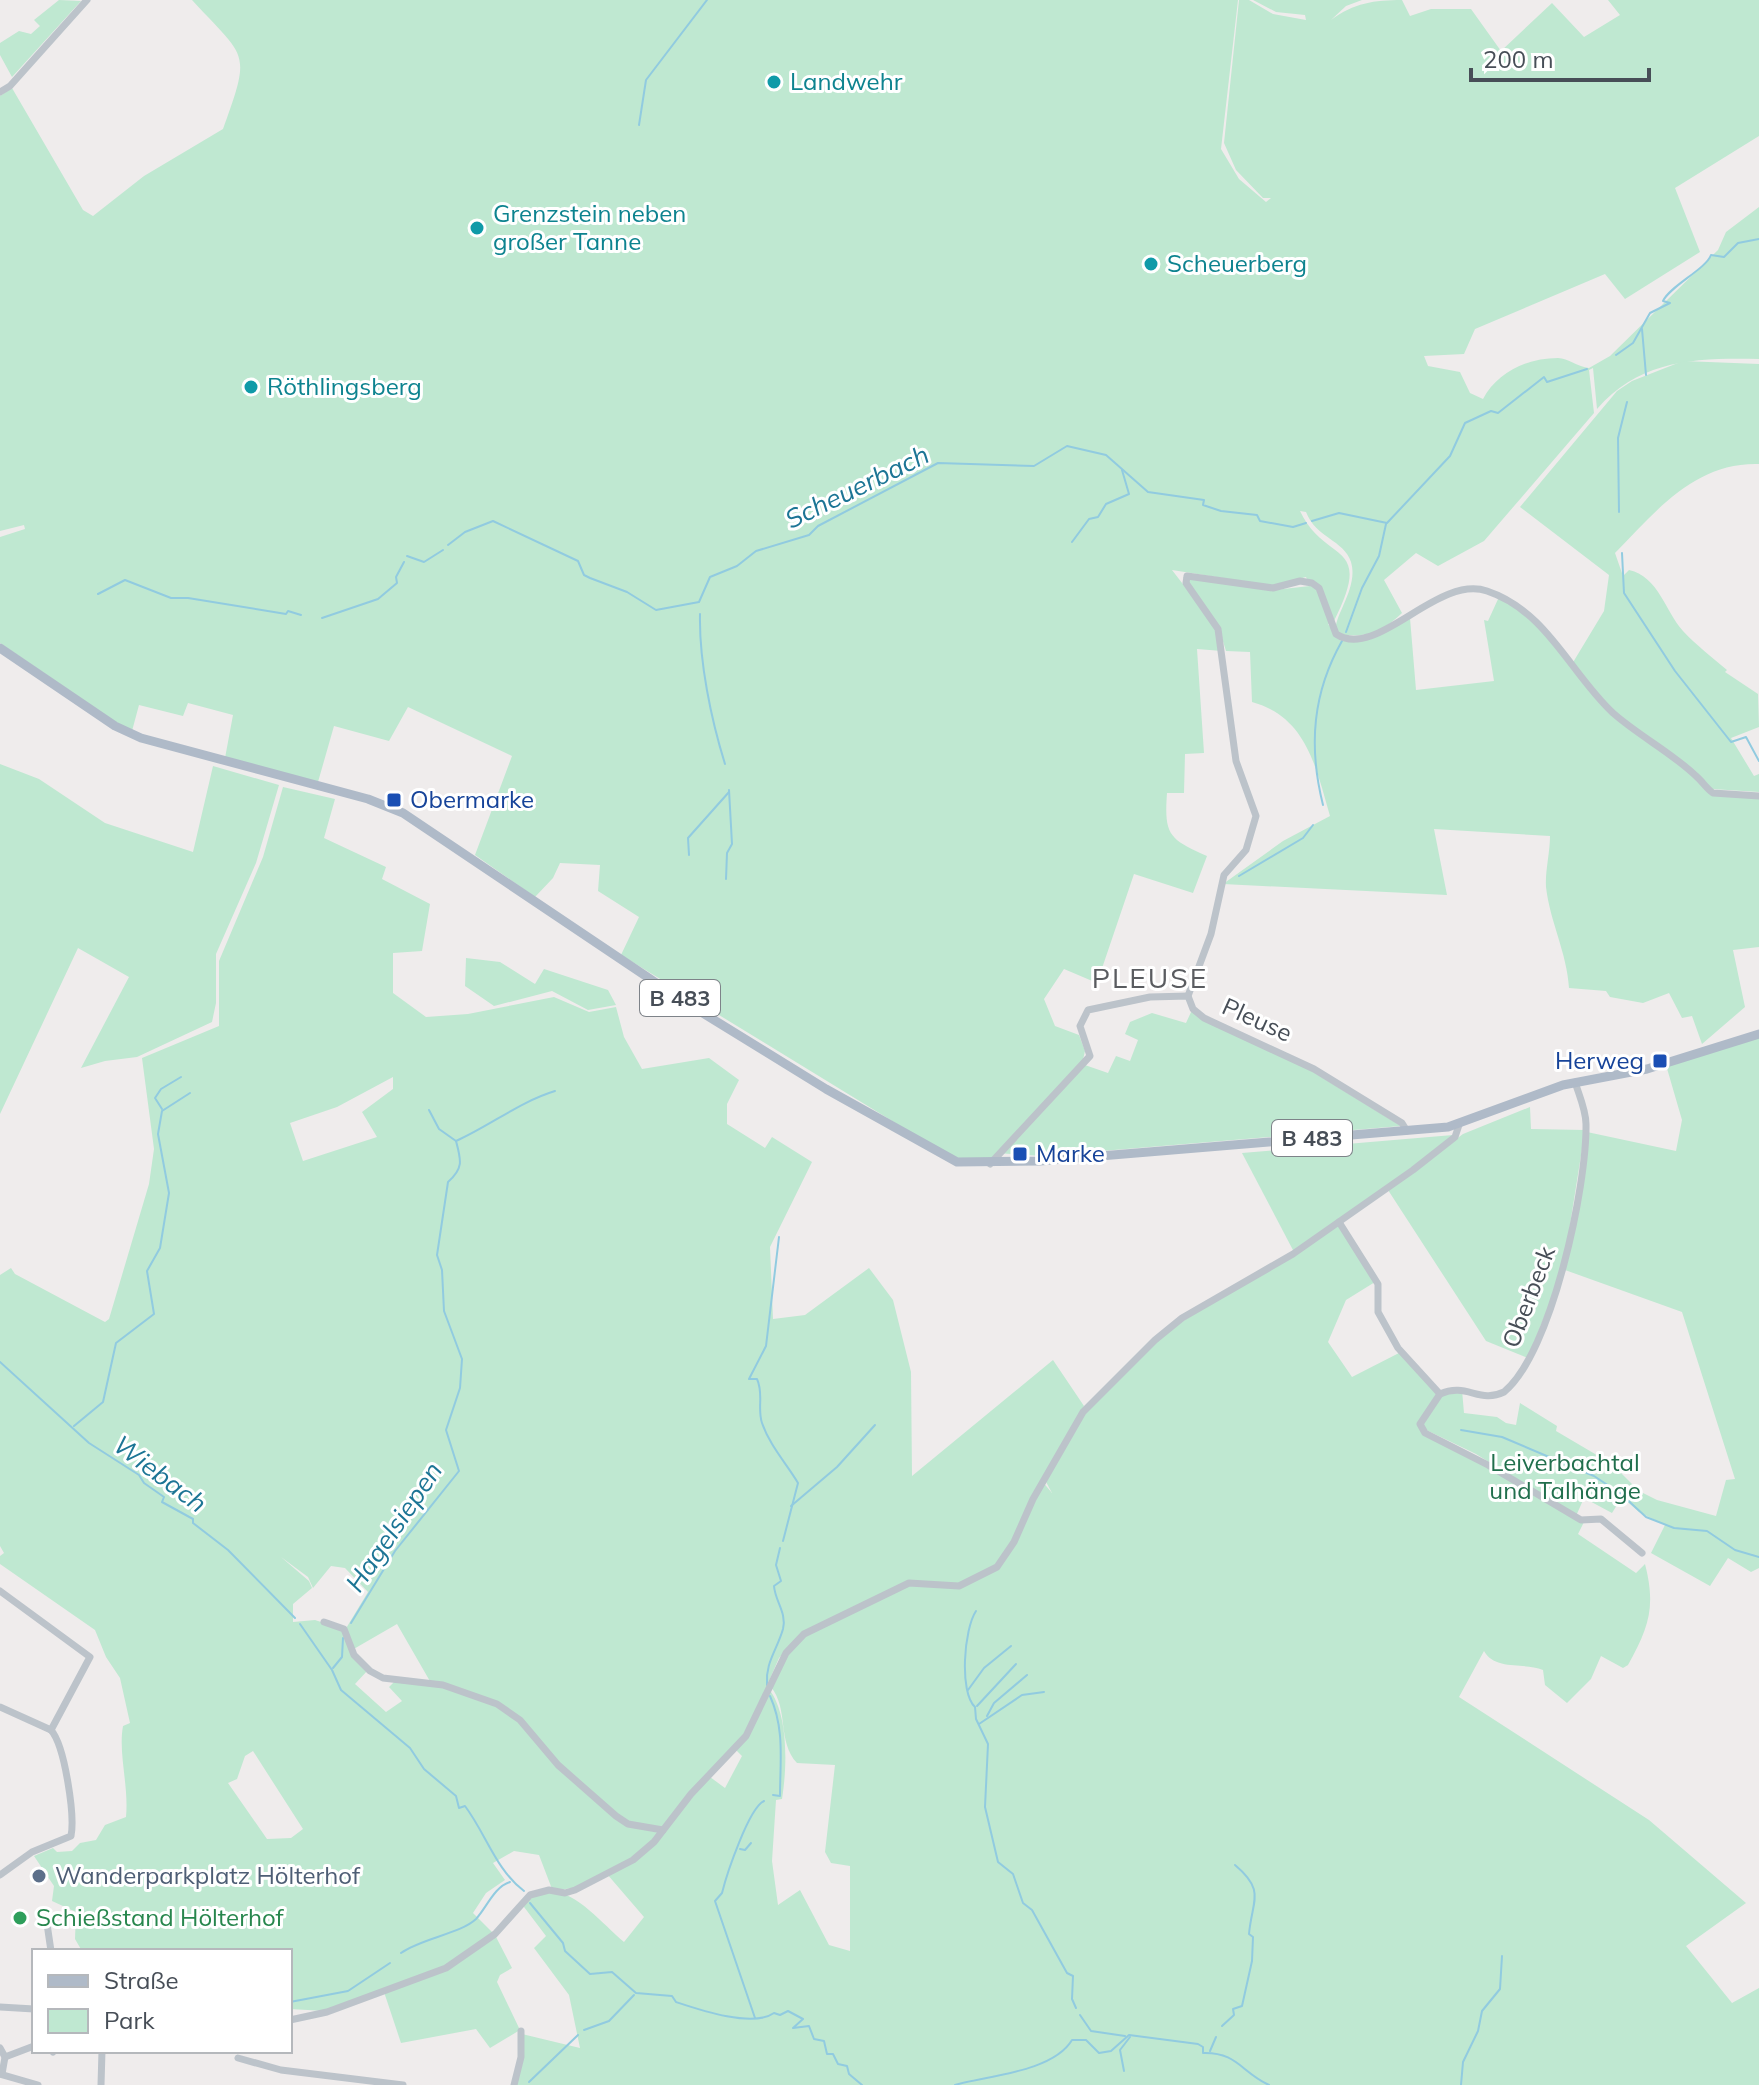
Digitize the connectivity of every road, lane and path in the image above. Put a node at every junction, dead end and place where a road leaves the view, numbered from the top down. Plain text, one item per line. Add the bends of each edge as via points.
1 (87, 0) edge
2 (0, 92) edge
3 (0, 648) edge
4 (1759, 796) edge
5 (1188, 996) junction
6 (1759, 1034) edge
7 (1575, 1082) junction
8 (1459, 1125) junction
9 (1407, 1131) junction
10 (990, 1164) junction
11 (1339, 1222) junction
12 (1440, 1394) junction
13 (1642, 1553) dead end
14 (0, 1591) edge
15 (324, 1622) dead end
16 (0, 1707) edge
17 (51, 1730) junction
18 (663, 1830) junction
19 (0, 1875) edge
20 (46, 1917) dead end
21 (51, 1949) edge
22 (0, 2007) edge
23 (32, 2009) edge
24 (292, 2020) edge
25 (521, 2031) dead end
26 (32, 2047) edge
27 (0, 2048) edge
28 (102, 2053) edge
29 (5, 2057) junction
30 (238, 2058) dead end
31 (1, 2074) edge
32 (27, 2084) edge
33 (38, 2085) edge
34 (101, 2085) edge
35 (403, 2085) edge
36 (514, 2085) edge

1 - 2 street
3 - 10 main road, B 483 via 141,738 403,813 618,959 826,1089 943,1157
4 - 5 street via 1713,793 1611,711 1537,620 1486,590 1459,589 1354,640 1334,630 1319,588 1312,583 1273,588 1184,578 1218,629 1236,761 1256,816 1246,850 1224,875 1211,934
5 - 9 street, Pleuse via 1204,1018 1314,1069
5 - 10 street via 1150,997 1088,1010 1080,1026 1090,1056
6 - 7 main road, B 483 via 1647,1069
7 - 8 main road, B 483
7 - 12 street, Oberbeck via 1586,1126 1574,1225 1564,1270 1529,1359 1499,1394 1482,1396 1462,1387
8 - 9 main road, B 483
8 - 11 street via 1445,1145
9 - 10 main road, B 483
11 - 12 street via 1378,1284 1378,1312 1398,1348
11 - 18 street via 1175,1323 1092,1400 997,1567 959,1586 909,1583 811,1630 792,1645 746,1736
12 - 13 street via 1420,1424 1425,1433 1581,1520 1601,1519
14 - 17 street via 90,1657
15 - 18 street via 344,1629 358,1660 377,1675 443,1685 505,1709 616,1816 628,1824
16 - 17 street
17 - 19 street via 63,1762 71,1836 32,1852
18 - 24 street via 643,1853 575,1890 549,1890 526,1898 503,1927 446,1968
20 - 21 street
22 - 23 street
25 - 36 street
26 - 29 street
27 - 29 street
28 - 34 street
29 - 31 street
30 - 35 street via 281,2070
31 - 32 street
32 - 33 street

